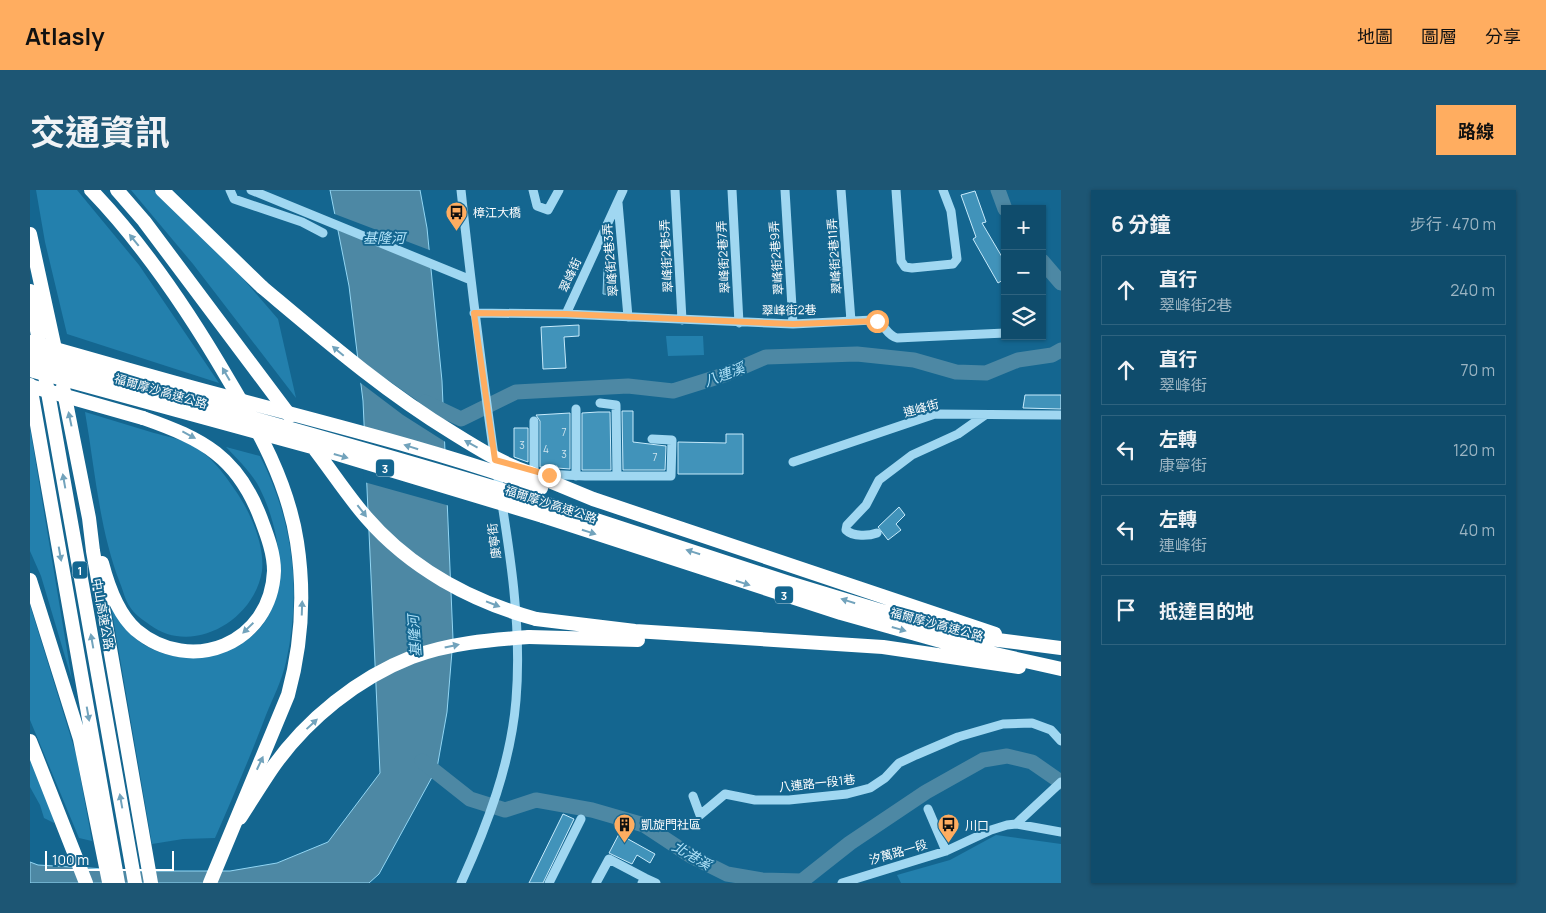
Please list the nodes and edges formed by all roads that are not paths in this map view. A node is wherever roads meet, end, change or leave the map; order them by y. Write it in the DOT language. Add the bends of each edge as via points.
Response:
graph roads {
  1 [pos="90,190"];
  2 [pos="117,190"];
  3 [pos="162,190"];
  4 [pos="230,190"];
  5 [pos="251,190"];
  6 [pos="461,190"];
  7 [pos="532,190"];
  8 [pos="559,190"];
  9 [pos="623,190"];
  10 [pos="675,190"];
  11 [pos="732,190"];
  12 [pos="785,190"];
  13 [pos="841,190"];
  14 [pos="897,190"];
  15 [pos="943,190"];
  16 [pos="618,200"];
  17 [pos="323,233"];
  18 [pos="30,234"];
  19 [pos="470,280"];
  20 [pos="30,291"];
  21 [pos="474,313"];
  22 [pos="566,314"];
  23 [pos="628,317"];
  24 [pos="682,320"];
  25 [pos="851,321"];
  26 [pos="739,323"];
  27 [pos="793,324"];
  28 [pos="1001,333"];
  29 [pos="30,342"];
  30 [pos="30,356"];
  31 [pos="30,370"];
  32 [pos="30,385"];
  33 [pos="600,403"];
  34 [pos="576,410"];
  35 [pos="985,414"];
  36 [pos="1061,415"];
  37 [pos="534,421"];
  38 [pos="652,440"];
  39 [pos="495,460"];
  40 [pos="793,462"];
  41 [pos="532,472"];
  42 [pos="576,476"];
  43 [pos="617,476"];
  44 [pos="540,494"];
  45 [pos="593,499"];
  46 [pos="89,518"];
  47 [pos="878,533"];
  48 [pos="30,580"];
  49 [pos="709,636"];
  50 [pos="1014,643"];
  51 [pos="1061,648"];
  52 [pos="1028,664"];
  53 [pos="1056,668"];
  54 [pos="30,741"];
  55 [pos="1061,741"];
  56 [pos="1061,782"];
  57 [pos="693,796"];
  58 [pos="928,809"];
  59 [pos="581,819"];
  60 [pos="1016,824"];
  61 [pos="1061,832"];
  62 [pos="227,841"];
  63 [pos="107,850"];
  64 [pos="946,851"];
  65 [pos="644,880"];
  66 [pos="86,883"];
  67 [pos="109,883"];
  68 [pos="118,883"];
  69 [pos="135,883"];
  70 [pos="151,883"];
  71 [pos="210,883"];
  72 [pos="461,883"];
  73 [pos="549,883"];
  74 [pos="596,883"];
  75 [pos="656,883"];
  76 [pos="842,883"];
  62 -- 1 [label="highway, one-way" via="285,703 296,666 302,594 297,541 289,506 271,458 240,399 191,316 137,243"];
  2 -- 49 [label="highway, one-way, bridge" via="144,221 366,517 394,545 424,568 459,590 536,619"];
  41 -- 3 [label="highway, one-way, bridge" via="512,467 421,414 354,364 262,288"];
  4 -- 17 [label="street" via="234,199 302,222"];
  5 -- 19 [label="street"];
  6 -- 19 [label="street, 康寧街"];
  7 -- 8 [label="street" via="537,206 548,210"];
  9 -- 16 [label="street, 翠峰街"];
  10 -- 24 [label="street, 翠峰街2巷5弄"];
  11 -- 26 [label="street, 翠峰街2巷7弄"];
  12 -- 27 [label="street, 翠峰街2巷9弄"];
  13 -- 25 [label="street, 翠峰街2巷11弄"];
  14 -- 15 [label="street" via="901,262 912,268 953,264 957,259 951,211"];
  16 -- 22 [label="street, 翠峰街"];
  16 -- 23 [label="street, 翠峰街2巷3弄"];
  46 -- 18 [label="highway, one-way"];
  19 -- 21 [label="street, 康寧街"];
  69 -- 20 [label="highway, 中山高速公路 / 1, one-way"];
  21 -- 22 [label="street"];
  21 -- 39 [label="street, 康寧街"];
  22 -- 23 [label="street, 翠峰街2巷"];
  23 -- 24 [label="street, 翠峰街2巷"];
  24 -- 26 [label="street, 翠峰街2巷"];
  25 -- 27 [label="street, 翠峰街2巷"];
  25 -- 28 [label="street, 翠峰街2巷" via="877,321 888,334 897,338"];
  26 -- 27 [label="street, 翠峰街2巷"];
  44 -- 29 [label="highway, one-way, bridge" via="504,475 299,414 228,398"];
  30 -- 44 [label="highway, 福爾摩沙高速公路 / 3, bridge" via="227,412"];
  31 -- 52 [label="highway, 福爾摩沙高速公路 / 3, one-way, bridge" via="334,453 543,516 841,613"];
  32 -- 46 [label="highway, one-way, bridge" via="184,432 227,462 244,483 269,540 274,569 271,593 262,613 250,629 217,649 184,652 151,641 135,629 119,608 104,571"];
  32 -- 63 [label="highway, 1, one-way"];
  33 -- 43 [label="street" via="616,405"];
  34 -- 42 [label="street"];
  35 -- 36 [label="street, 連峰街"];
  35 -- 40 [label="street, 連峰街" via="935,414"];
  35 -- 47 [label="street" via="958,434 912,456 879,480 866,505 846,530 859,535"];
  37 -- 41 [label="street"];
  38 -- 43 [label="street" via="672,440 671,476"];
  39 -- 41 [label="street"];
  39 -- 72 [label="street, 康寧街" via="514,607 516,698 504,762 484,832"];
  41 -- 42 [label="street"];
  41 -- 45 [label="highway"];
  42 -- 43 [label="street"];
  44 -- 45 [label="highway"];
  50 -- 44 [label="highway, 福爾摩沙高速公路 / 3, one-way" via="974,637 789,583"];
  45 -- 50 [label="highway" via="980,628"];
  46 -- 70 [label="highway"];
  48 -- 63 [label="highway" via="80,740"];
  49 -- 52 [label="highway" via="883,647 1007,666"];
  62 -- 49 [label="highway, one-way, bridge" via="274,766 302,733 338,699 412,657 485,640 644,640"];
  50 -- 51 [label="highway, 福爾摩沙高速公路 / 3"];
  52 -- 53 [label="highway, 福爾摩沙高速公路 / 3"];
  54 -- 66 [label="highway"];
  55 -- 57 [label="street, 八連路一段1巷" via="1051,730 1032,723 1003,724 958,737 916,755 899,763 870,788 847,794 789,800 755,800 725,794 700,816"];
  56 -- 60 [label="street"];
  58 -- 64 [label="street"];
  59 -- 73 [label="street"];
  60 -- 61 [label="street"];
  60 -- 64 [label="street, 汐萬路一段" via="991,830"];
  62 -- 71 [label="highway"];
  63 -- 67 [label="highway"];
  63 -- 68 [label="highway, 1"];
  64 -- 76 [label="street, 汐萬路一段"];
  65 -- 74 [label="street" via="609,859"];
  65 -- 75 [label="street"];
}
